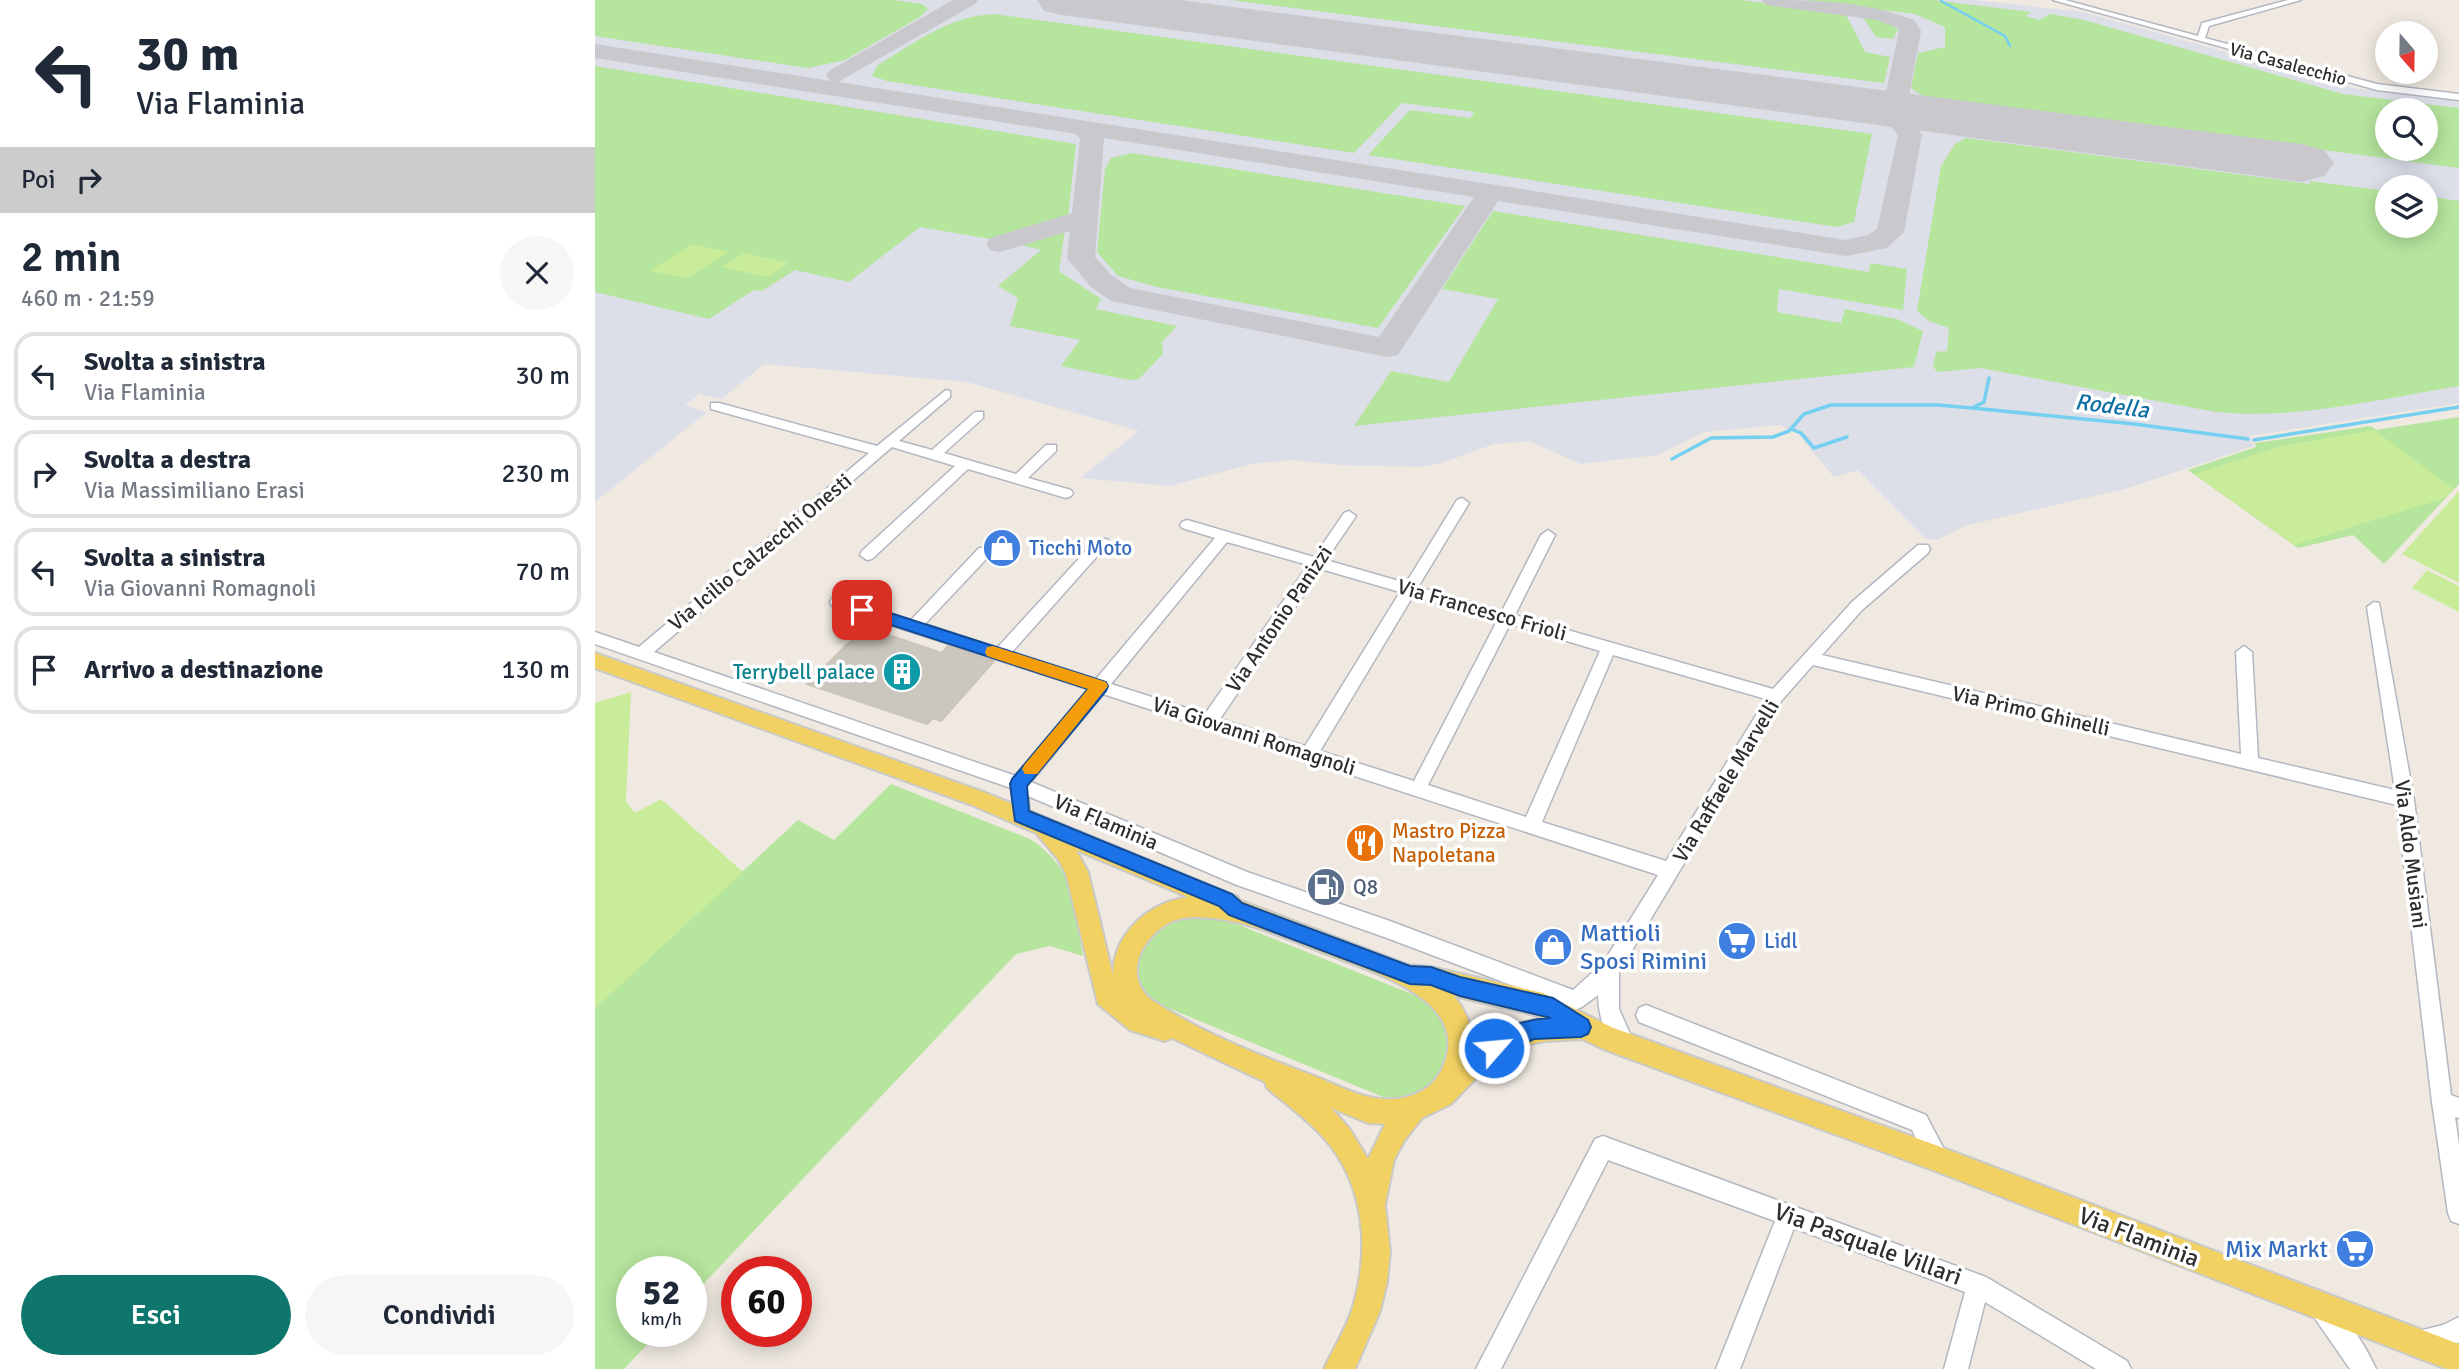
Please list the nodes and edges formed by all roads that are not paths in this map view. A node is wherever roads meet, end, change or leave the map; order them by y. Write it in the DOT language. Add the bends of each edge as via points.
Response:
graph roads {
  1 [pos="2057,0"];
  2 [pos="2297,0"];
  3 [pos="2201,40"];
  4 [pos="2459,97"];
  5 [pos="946,394"];
  6 [pos="715,406"];
  7 [pos="979,415"];
  8 [pos="884,447"];
  9 [pos="1051,448"];
  10 [pos="934,455"];
  11 [pos="965,464"];
  12 [pos="1019,479"];
  13 [pos="1066,493"];
  14 [pos="1462,503"];
  15 [pos="1349,516"];
  16 [pos="1187,525"];
  17 [pos="1225,535"];
  18 [pos="1548,535"];
  19 [pos="1102,542"];
  20 [pos="1923,549"];
  21 [pos="984,552"];
  22 [pos="867,555"];
  23 [pos="1317,562"];
  24 [pos="1409,589"];
  25 [pos="837,602"];
  26 [pos="2374,607"];
  27 [pos="1506,617"];
  28 [pos="913,626"];
  29 [pos="595,638"];
  30 [pos="1609,647"];
  31 [pos="2245,652"];
  32 [pos="641,654"];
  33 [pos="1001,654"];
  34 [pos="1812,659"];
  35 [pos="595,660"];
  36 [pos="1100,686"];
  37 [pos="1776,696"];
  38 [pos="1209,722"];
  39 [pos="1309,754"];
  40 [pos="2250,763"];
  41 [pos="1019,784"];
  42 [pos="1418,789"];
  43 [pos="2405,800"];
  44 [pos="1031,820"];
  45 [pos="1531,826"];
  46 [pos="1671,871"];
  47 [pos="1235,909"];
  48 [pos="1610,970"];
  49 [pos="1410,975"];
  50 [pos="1560,1000"];
  51 [pos="1646,1015"];
  52 [pos="1581,1027"];
  53 [pos="1188,1035"];
  54 [pos="1625,1045"];
  55 [pos="1265,1069"];
  56 [pos="1441,1095"];
  57 [pos="2451,1105"];
  58 [pos="1412,1111"];
  59 [pos="1938,1160"];
  60 [pos="1373,1209"];
  61 [pos="2459,1213"];
  62 [pos="1788,1215"];
  63 [pos="1979,1285"];
  64 [pos="2317,1306"];
  65 [pos="2459,1328"];
  66 [pos="2406,1339"];
  67 [pos="2459,1359"];
  68 [pos="1339,1369"];
  69 [pos="1488,1369"];
  70 [pos="1728,1369"];
  71 [pos="1956,1369"];
  72 [pos="2119,1369"];
  73 [pos="2364,1369"];
  1 -- 3 [label="street, Via Casalecchio"];
  2 -- 3 [label="street, Via Casalecchio" via="2205,25"];
  3 -- 4 [label="street, Via Casalecchio" via="2377,87"];
  5 -- 8 [label="street, Via Icilio Calzecchi Onesti"];
  6 -- 8 [label="street, Via Icilio Calzecchi Onesti"];
  7 -- 10 [label="street"];
  8 -- 10 [label="street"];
  8 -- 32 [label="street, Via Icilio Calzecchi Onesti"];
  9 -- 12 [label="street"];
  10 -- 11 [label="street"];
  11 -- 12 [label="street"];
  11 -- 22 [label="street"];
  12 -- 13 [label="street"];
  14 -- 24 [label="street"];
  15 -- 23 [label="street, Via Antonio Panizzi"];
  16 -- 17 [label="street, Via Francesco Frioli"];
  17 -- 23 [label="street, Via Francesco Frioli"];
  17 -- 36 [label="street"];
  18 -- 27 [label="street"];
  19 -- 33 [label="street"];
  20 -- 34 [label="street, Via Raffaele Marvelli" via="1857,606"];
  21 -- 28 [label="street"];
  23 -- 24 [label="street, Via Francesco Frioli"];
  23 -- 38 [label="street, Via Antonio Panizzi"];
  24 -- 27 [label="street, Via Francesco Frioli"];
  24 -- 39 [label="street"];
  25 -- 28 [label="street, Via Giovanni Romagnoli"];
  26 -- 43 [label="street, Via Aldo Musiani"];
  27 -- 30 [label="street, Via Francesco Frioli"];
  27 -- 42 [label="street"];
  28 -- 33 [label="street, Via Giovanni Romagnoli"];
  29 -- 32 [label="street, Via Flaminia"];
  30 -- 37 [label="street, Via Francesco Frioli"];
  30 -- 45 [label="street"];
  31 -- 40 [label="street"];
  32 -- 41 [label="street, Via Flaminia"];
  33 -- 36 [label="street, Via Giovanni Romagnoli"];
  34 -- 37 [label="street, Via Raffaele Marvelli"];
  34 -- 40 [label="street, Via Primo Ghinelli"];
  35 -- 44 [label="main road, Via Flaminia"];
  36 -- 38 [label="street, Via Giovanni Romagnoli"];
  36 -- 41 [label="street"];
  37 -- 46 [label="street, Via Raffaele Marvelli"];
  38 -- 39 [label="street, Via Giovanni Romagnoli"];
  39 -- 42 [label="street, Via Giovanni Romagnoli"];
  40 -- 43 [label="street, Via Primo Ghinelli"];
  41 -- 44 [label="street"];
  41 -- 50 [label="street, Via Flaminia" via="1243,880 1387,929"];
  42 -- 45 [label="street, Via Giovanni Romagnoli"];
  43 -- 57 [label="street, Via Aldo Musiani"];
  44 -- 47 [label="main road, Via Flaminia" via="1226,900"];
  44 -- 53 [label="main road, Via Flaminia" via="1066,852 1077,872 1106,996 1139,1022"];
  45 -- 46 [label="street, Via Giovanni Romagnoli"];
  46 -- 48 [label="street, Via Raffaele Marvelli"];
  47 -- 49 [label="main road, Via Flaminia"];
  47 -- 53 [label="main road, Via Flaminia" via="1193,905 1167,912 1145,928 1129,950 1125,975 1132,998"];
  48 -- 50 [label="street, Via Raffaele Marvelli"];
  48 -- 54 [label="street, Via Raffaele Marvelli" via="1606,999"];
  49 -- 50 [label="main road, Via Flaminia"];
  49 -- 56 [label="main road, Via Flaminia" via="1447,1003 1459,1026 1460,1053"];
  50 -- 52 [label="main road, Via Flaminia"];
  51 -- 59 [label="street" via="1919,1122"];
  52 -- 54 [label="main road, Via Flaminia"];
  52 -- 56 [label="main road, Via Flaminia" via="1534,1029 1510,1038"];
  53 -- 55 [label="main road, Via Flaminia"];
  54 -- 59 [label="main road, Via Flaminia"];
  55 -- 58 [label="main road, Via Flaminia" via="1368,1110"];
  55 -- 60 [label="main road" via="1339,1135 1363,1172"];
  56 -- 58 [label="main road, Via Flaminia"];
  57 -- 61 [label="street, Via Aldo Musiani"];
  58 -- 60 [label="main road" via="1389,1136 1378,1163"];
  59 -- 64 [label="main road, Via Flaminia"];
  60 -- 68 [label="main road" via="1377,1249 1373,1288 1367,1314"];
  62 -- 63 [label="street, Via Pasquale Villari"];
  62 -- 69 [label="street, Via Pasquale Villari" via="1603,1147"];
  62 -- 70 [label="street"];
  63 -- 71 [label="street"];
  63 -- 72 [label="street, Via Pasquale Villari"];
  64 -- 66 [label="main road, Via Flaminia"];
  64 -- 73 [label="street"];
  65 -- 66 [label="street" via="2438,1338"];
  66 -- 67 [label="main road, Via Flaminia"];
}
